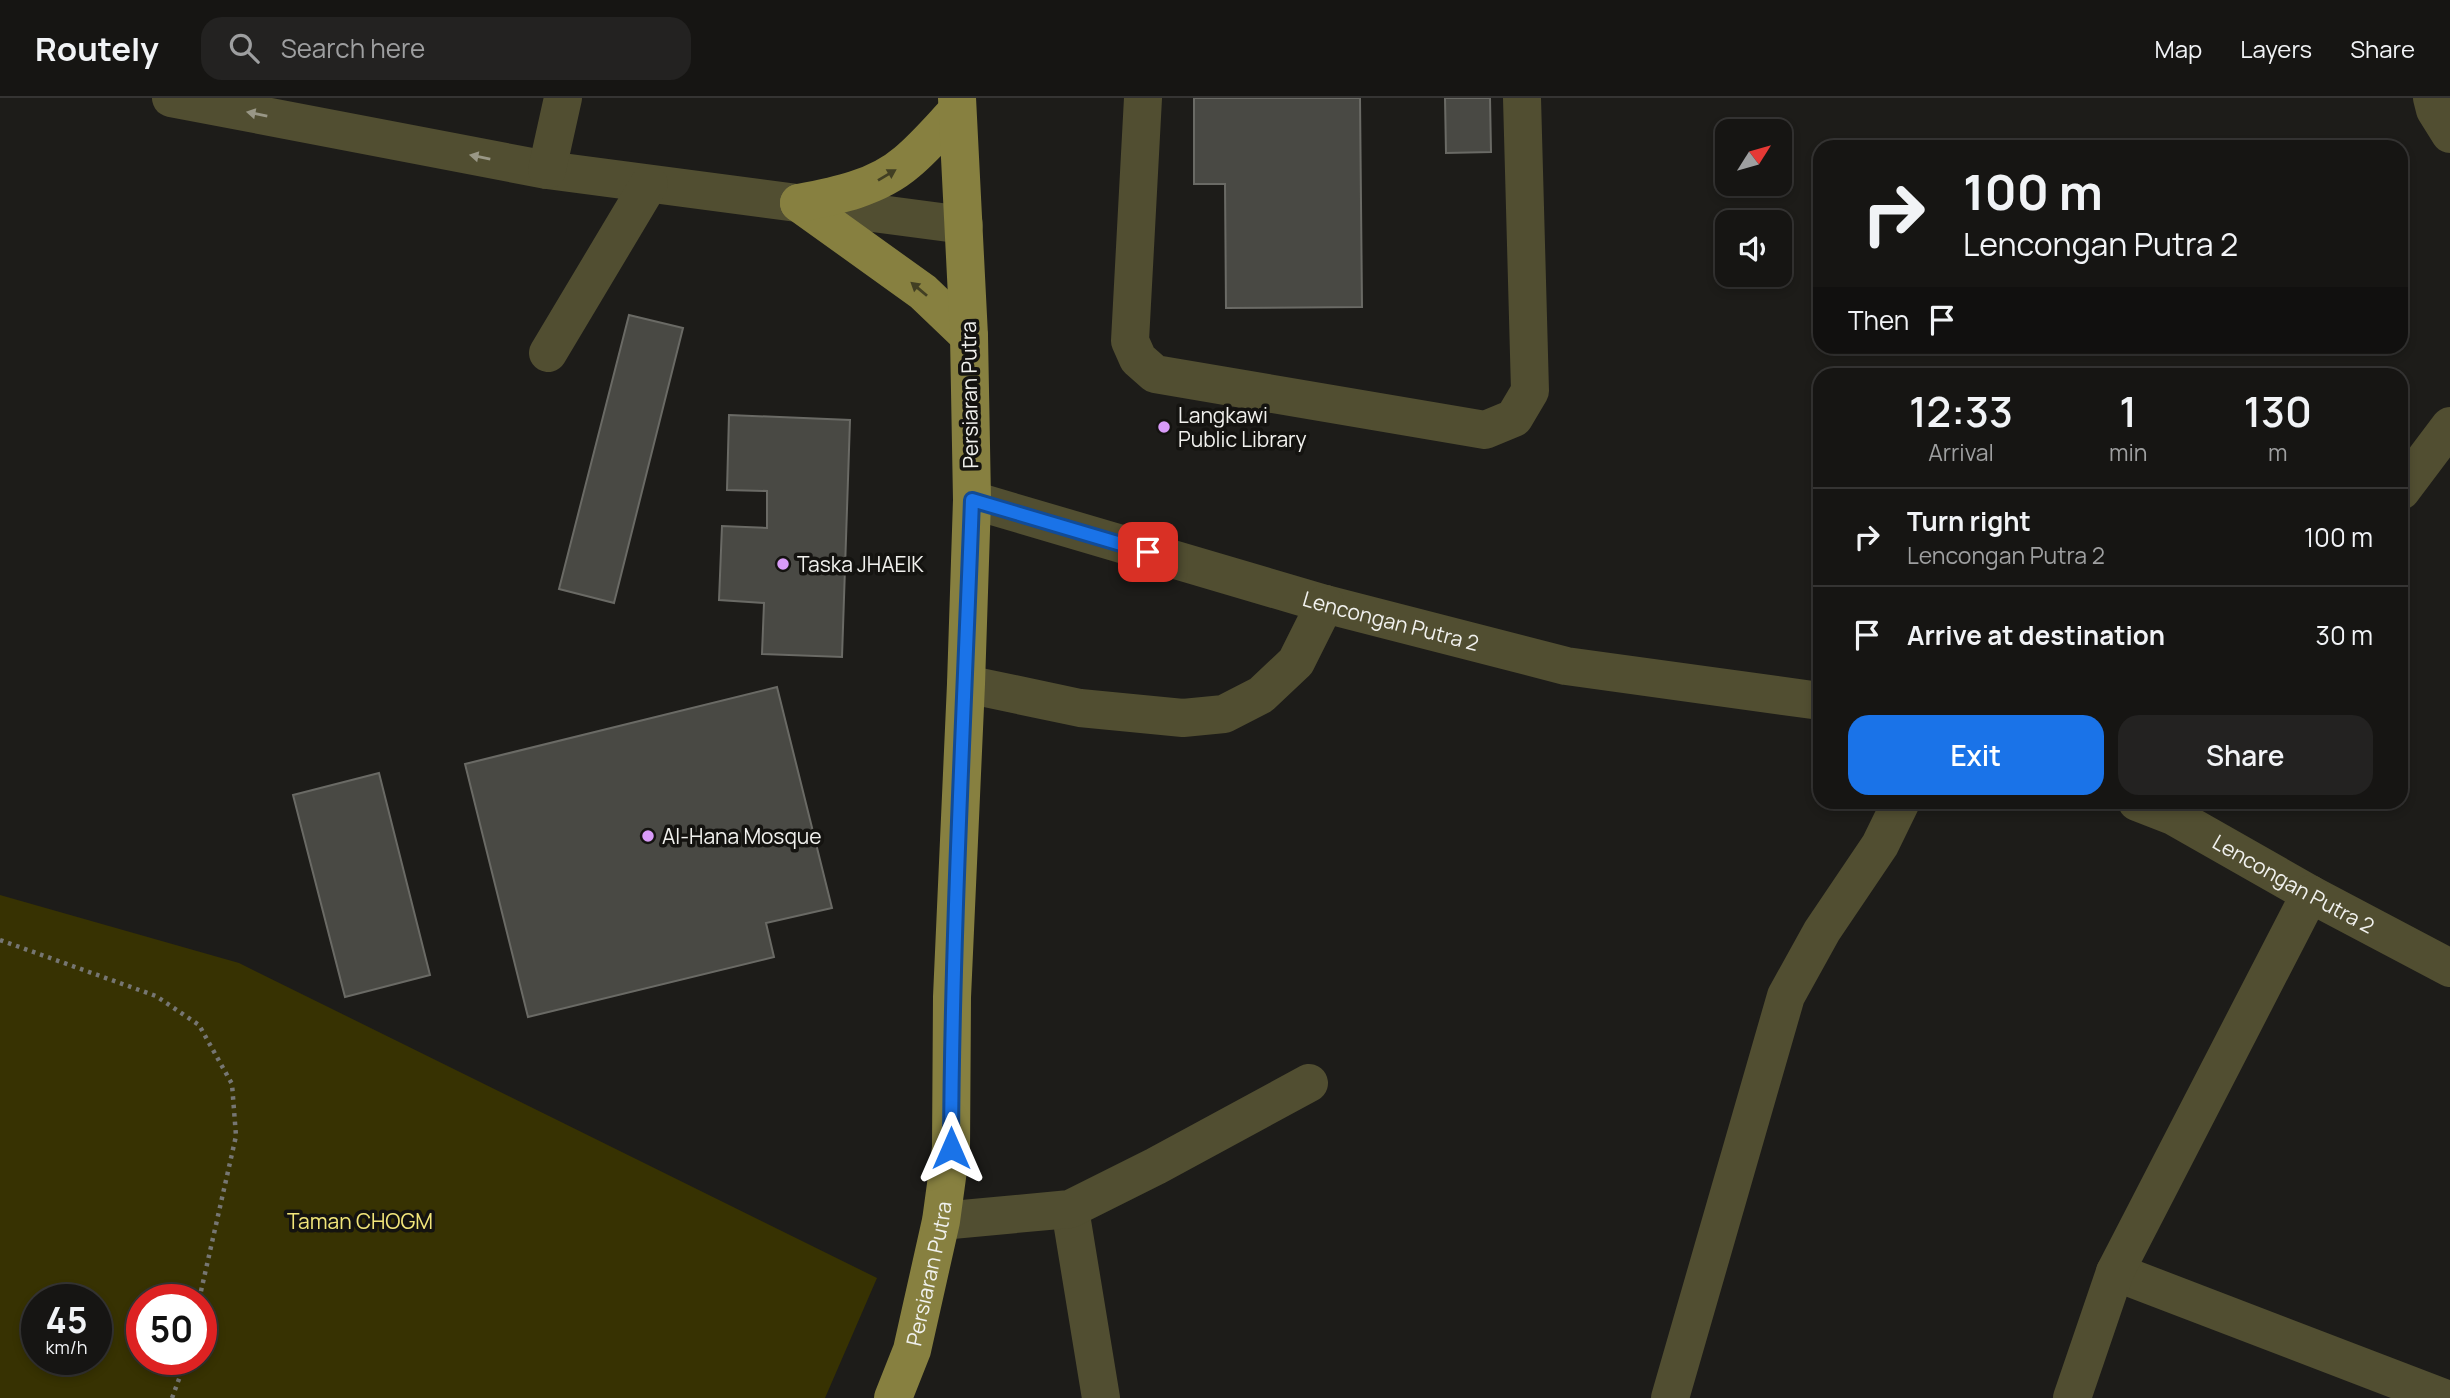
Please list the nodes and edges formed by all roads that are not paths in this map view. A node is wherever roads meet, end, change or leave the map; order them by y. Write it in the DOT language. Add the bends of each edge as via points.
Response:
graph roads {
  1 [pos="171,98"];
  2 [pos="563,98"];
  3 [pos="1143,98"];
  4 [pos="1522,98"];
  5 [pos="2432,98"];
  6 [pos="957,105"];
  7 [pos="2450,134"];
  8 [pos="547,170"];
  9 [pos="649,184"];
  10 [pos="799,203"];
  11 [pos="964,225"];
  12 [pos="969,336"];
  13 [pos="548,353"];
  14 [pos="2450,426"];
  15 [pos="2408,482"];
  16 [pos="972,500"];
  17 [pos="1325,604"];
  18 [pos="966,684"];
  19 [pos="1813,700"];
  20 [pos="1898,809"];
  21 [pos="2178,809"];
  22 [pos="2311,894"];
  23 [pos="2450,968"];
  24 [pos="1309,1083"];
  25 [pos="1070,1209"];
  26 [pos="941,1221"];
  27 [pos="2115,1272"];
  28 [pos="893,1398"];
  29 [pos="1101,1398"];
  30 [pos="1670,1398"];
  31 [pos="2072,1398"];
  32 [pos="2444,1398"];
  8 -- 1 [label="street, one-way"];
  2 -- 8 [label="street"];
  3 -- 4 [label="street" via="1130,341 1138,359 1155,374 1485,430 1514,418 1530,391"];
  5 -- 7 [label="street"];
  10 -- 6 [label="main road, one-way" via="839,195 905,164"];
  6 -- 11 [label="main road, Persiaran Putra"];
  8 -- 9 [label="street"];
  9 -- 10 [label="street"];
  9 -- 13 [label="street"];
  10 -- 11 [label="street"];
  12 -- 10 [label="main road, one-way" via="923,292"];
  11 -- 12 [label="main road, Persiaran Putra"];
  12 -- 16 [label="main road, Persiaran Putra"];
  14 -- 15 [label="street"];
  16 -- 17 [label="street, Lencongan Putra 2"];
  16 -- 18 [label="main road, Persiaran Putra"];
  17 -- 18 [label="street" via="1296,662 1261,695 1224,714 1183,718 1080,708"];
  17 -- 19 [label="street, Lencongan Putra 2" via="1566,666"];
  18 -- 26 [label="main road, Persiaran Putra" via="952,997 951,1148"];
  20 -- 30 [label="street" via="1786,996"];
  21 -- 22 [label="street, Lencongan Putra 2"];
  22 -- 23 [label="street, Lencongan Putra 2"];
  22 -- 27 [label="street"];
  24 -- 25 [label="street"];
  25 -- 26 [label="street"];
  25 -- 29 [label="street"];
  26 -- 28 [label="main road, Persiaran Putra" via="912,1350"];
  27 -- 31 [label="street"];
  27 -- 32 [label="street"];
}
